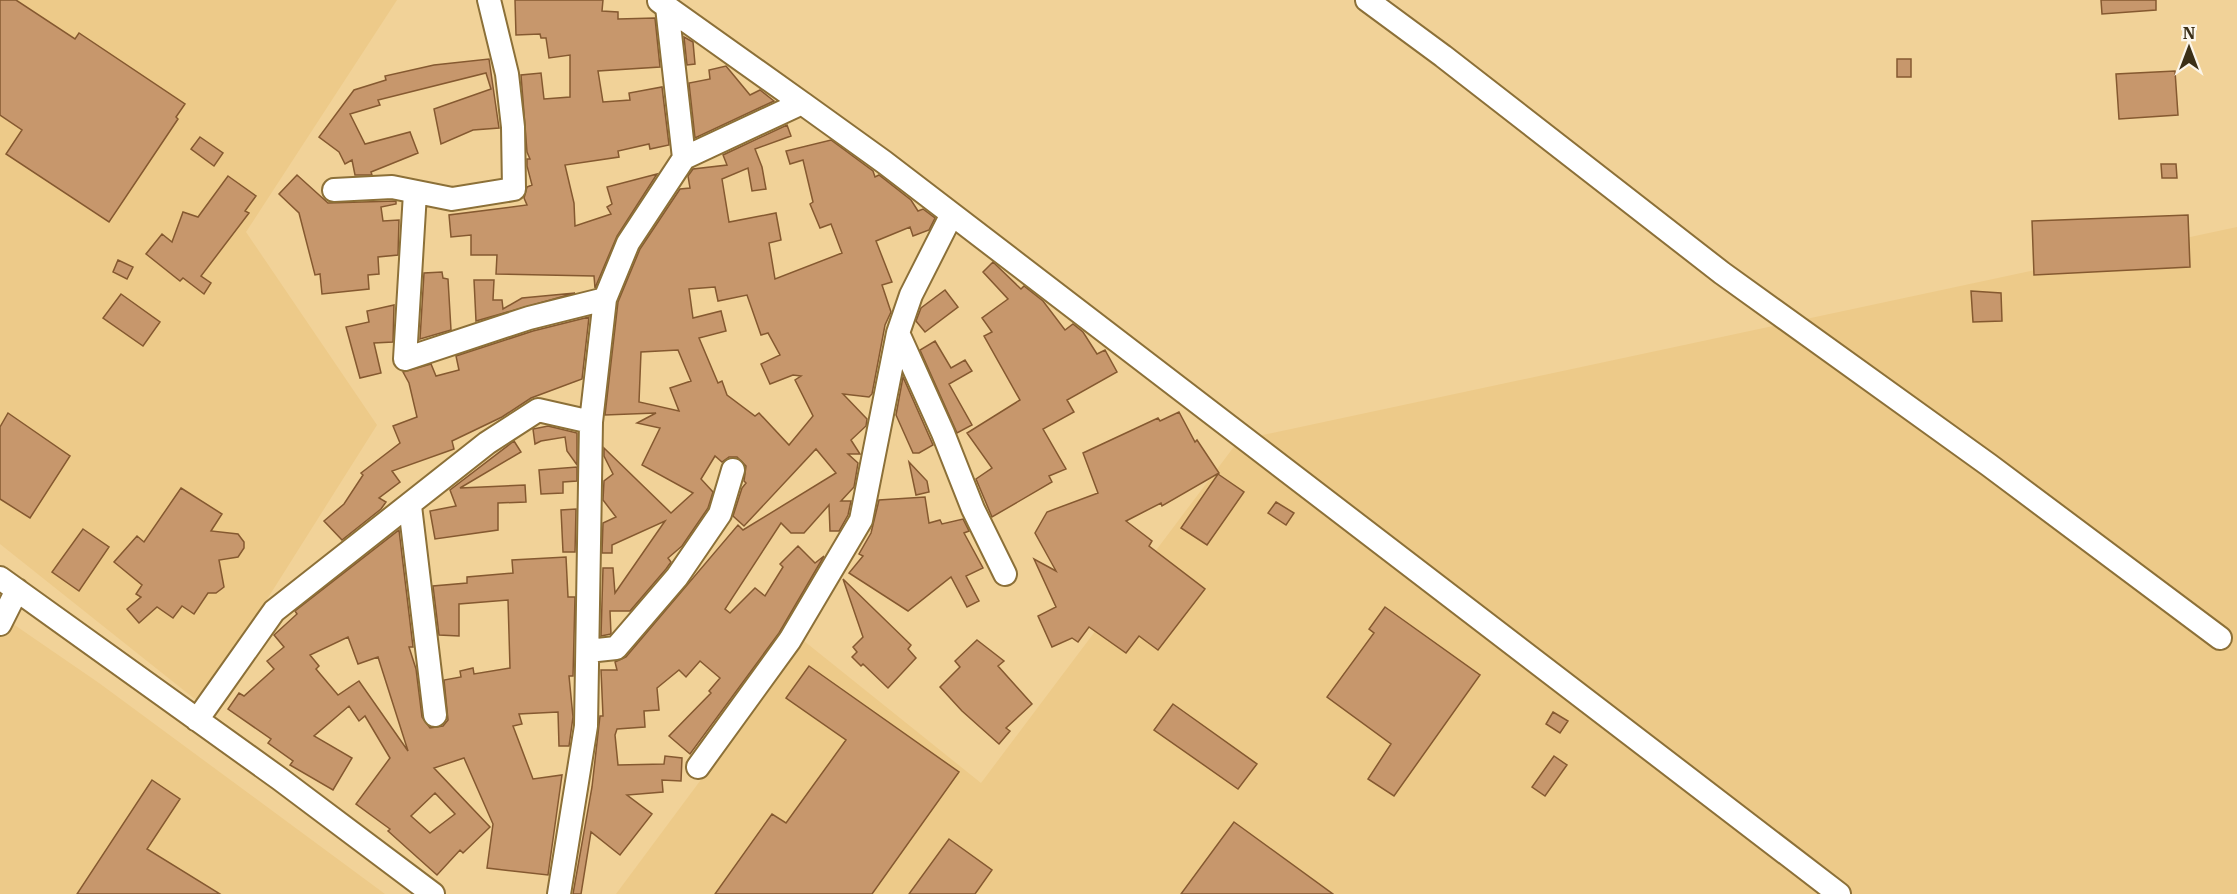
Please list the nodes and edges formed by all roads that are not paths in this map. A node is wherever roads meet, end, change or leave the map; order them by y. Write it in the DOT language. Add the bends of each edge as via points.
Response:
graph roads {
  1 [pos="489,0"];
  2 [pos="1367,0"];
  3 [pos="662,3"];
  4 [pos="802,104"];
  5 [pos="684,158"];
  6 [pos="334,190"];
  7 [pos="415,193"];
  8 [pos="952,214"];
  9 [pos="604,299"];
  10 [pos="898,333"];
  11 [pos="591,422"];
  12 [pos="733,470"];
  13 [pos="410,506"];
  14 [pos="1005,574"];
  15 [pos="8,584"];
  16 [pos="0,624"];
  17 [pos="2220,638"];
  18 [pos="588,651"];
  19 [pos="435,715"];
  20 [pos="197,720"];
  21 [pos="698,767"];
  22 [pos="433,894"];
  23 [pos="559,894"];
  24 [pos="1839,894"];
  1 -- 7 [label="street" via="507,74 514,189 452,199"];
  2 -- 17 [label="street" via="1722,273"];
  3 -- 4 [label="street"];
  3 -- 5 [label="street"];
  4 -- 5 [label="street"];
  4 -- 8 [label="street"];
  5 -- 9 [label="street" via="628,243"];
  6 -- 7 [label="street" via="392,187"];
  7 -- 9 [label="street" via="405,358 529,318"];
  8 -- 10 [label="street" via="911,295"];
  8 -- 24 [label="street"];
  9 -- 11 [label="street"];
  10 -- 14 [label="street"];
  10 -- 21 [label="street" via="861,520 790,640"];
  11 -- 13 [label="street" via="538,410 487,443"];
  11 -- 18 [label="street"];
  12 -- 18 [label="street" via="720,514 677,577 616,648"];
  13 -- 19 [label="street"];
  13 -- 20 [label="street" via="361,540 274,611"];
  15 -- 16 [label="street"];
  15 -- 20 [label="street"];
  18 -- 23 [label="street" via="586,726"];
  20 -- 22 [label="street"];
}
